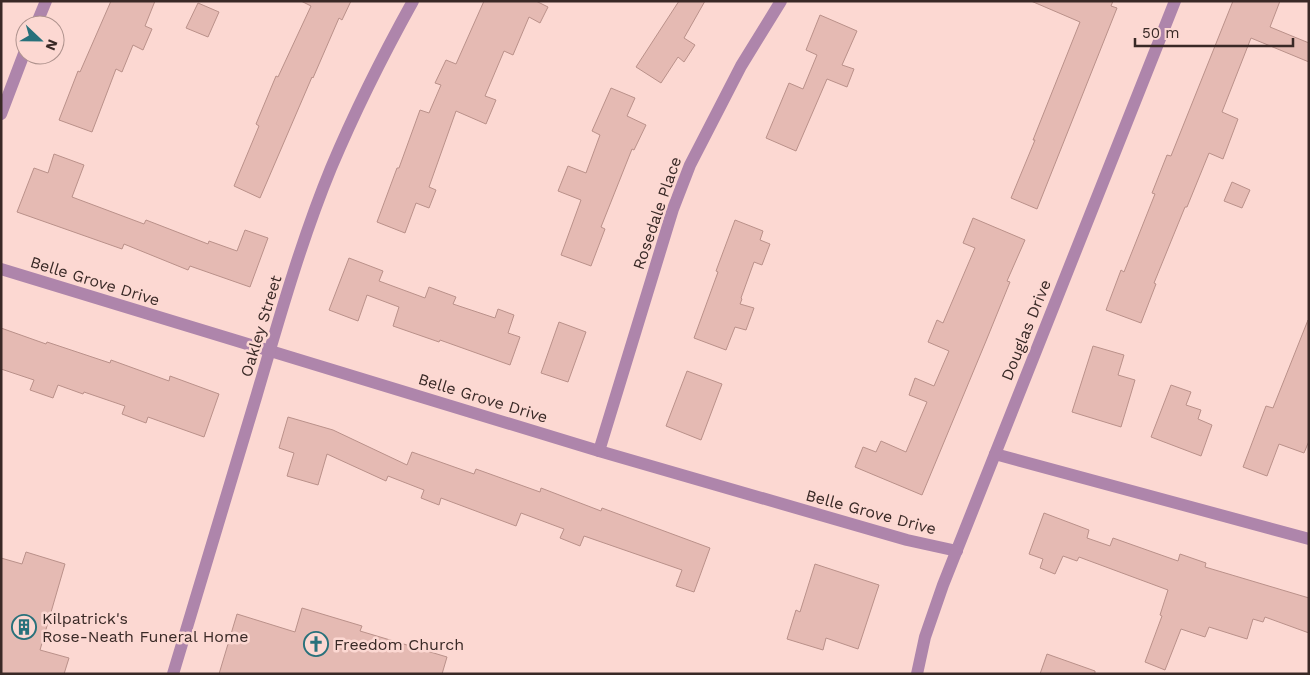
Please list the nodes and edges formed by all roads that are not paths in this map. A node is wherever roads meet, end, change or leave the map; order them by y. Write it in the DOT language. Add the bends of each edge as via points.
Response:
graph roads {
  1 [pos="46,1"];
  2 [pos="413,1"];
  3 [pos="781,1"];
  4 [pos="1175,1"];
  5 [pos="40,15"];
  6 [pos="20,65"];
  7 [pos="1,114"];
  8 [pos="1,270"];
  9 [pos="270,350"];
  10 [pos="599,451"];
  11 [pos="995,454"];
  12 [pos="1309,540"];
  13 [pos="957,551"];
  14 [pos="172,674"];
  15 [pos="917,674"];
  1 -- 5 [label="street"];
  2 -- 9 [label="street, Oakley Street" via="355,114 331,170"];
  3 -- 10 [label="street, Rosedale Place" via="741,66 690,165 673,209"];
  4 -- 11 [label="street, Douglas Drive"];
  6 -- 7 [label="street"];
  8 -- 9 [label="street, Belle Grove Drive"];
  9 -- 10 [label="street, Belle Grove Drive"];
  9 -- 14 [label="street, Oakley Street"];
  10 -- 13 [label="street, Belle Grove Drive" via="907,540"];
  11 -- 12 [label="street"];
  11 -- 13 [label="street, Douglas Drive"];
  13 -- 15 [label="street, Douglas Drive" via="925,637"];
}
